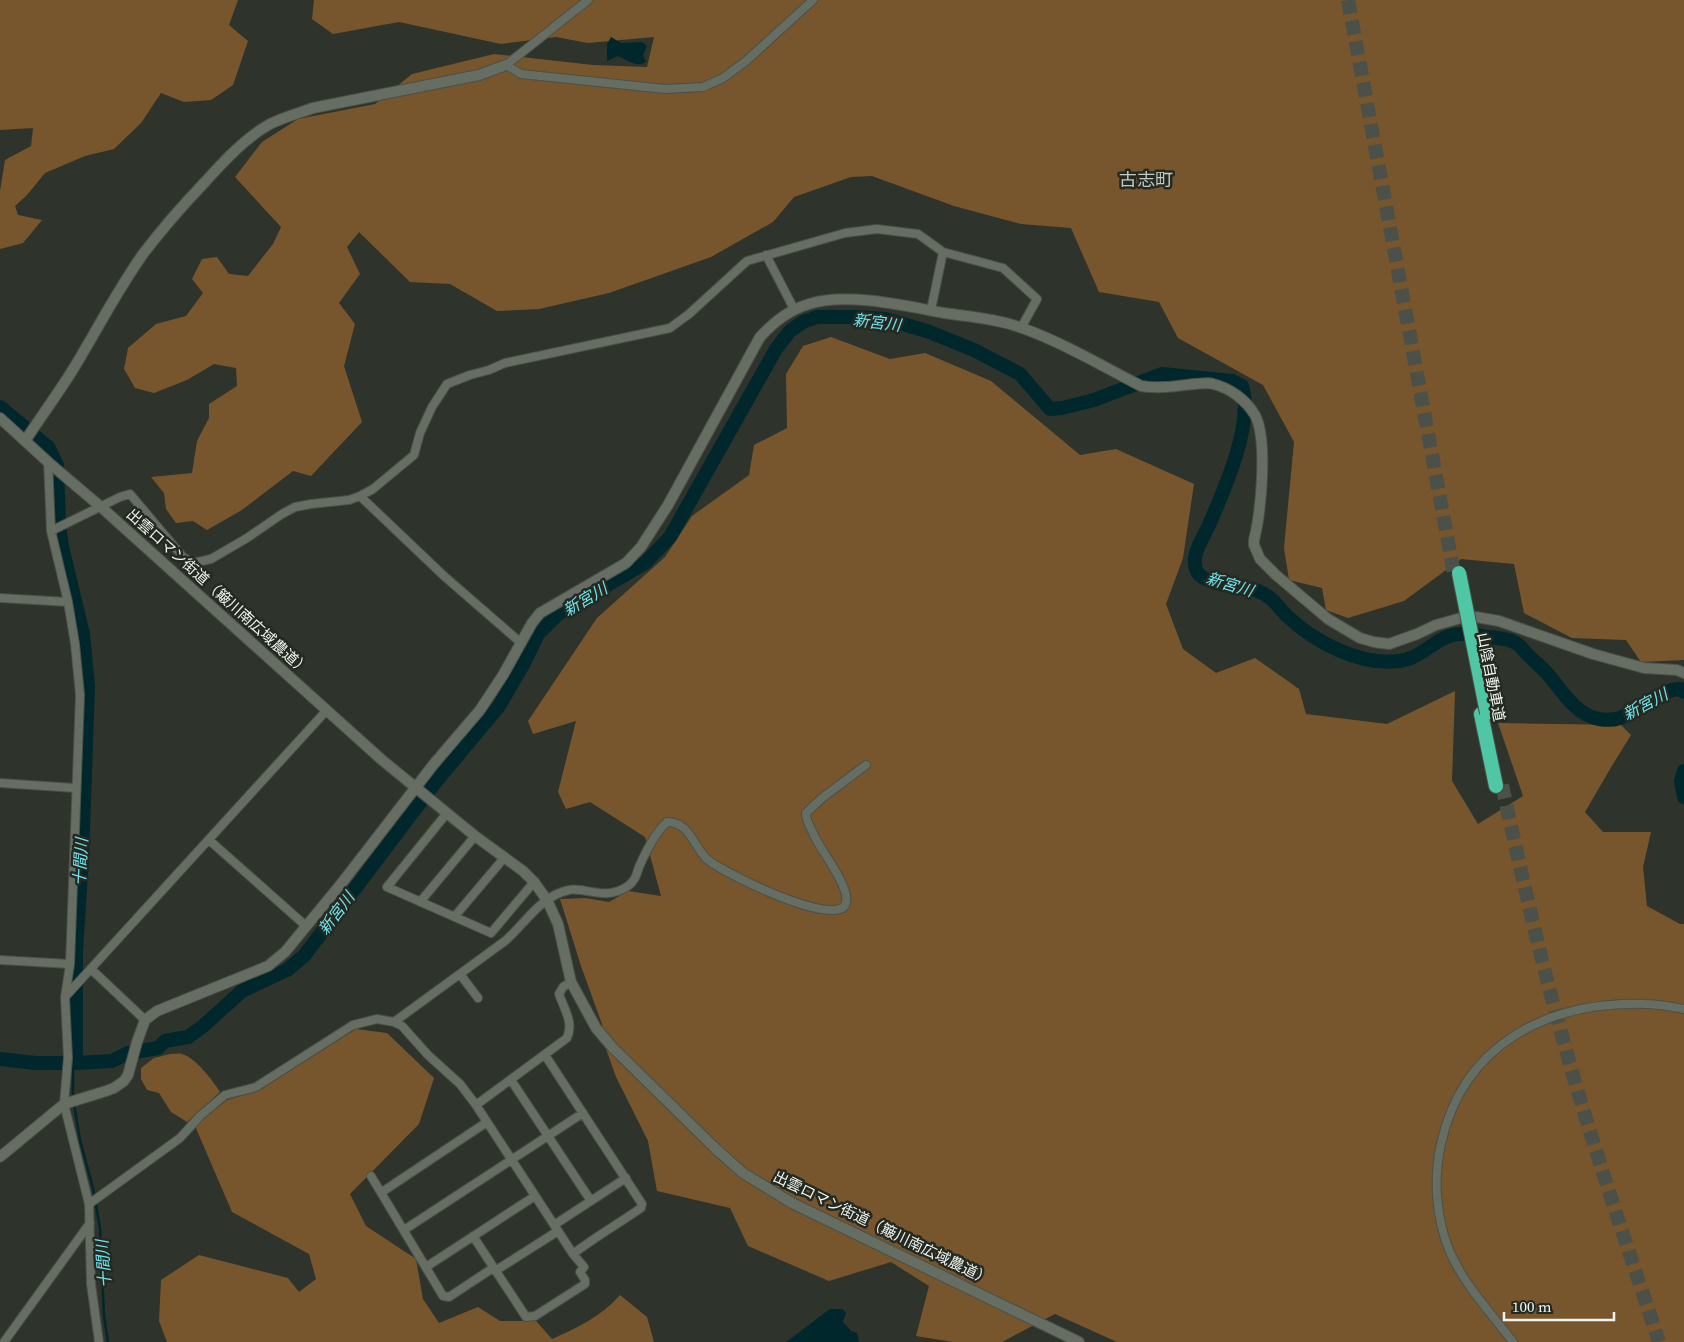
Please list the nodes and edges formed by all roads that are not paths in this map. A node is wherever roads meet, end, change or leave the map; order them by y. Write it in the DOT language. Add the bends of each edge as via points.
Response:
graph roads {
  1 [pos="588,0"];
  2 [pos="813,0"];
  3 [pos="506,65"];
  4 [pos="943,252"];
  5 [pos="766,255"];
  6 [pos="794,309"];
  7 [pos="931,310"];
  8 [pos="1021,328"];
  9 [pos="1,419"];
  10 [pos="25,441"];
  11 [pos="48,462"];
  12 [pos="360,496"];
  13 [pos="101,507"];
  14 [pos="51,531"];
  15 [pos="1456,573"];
  16 [pos="0,598"];
  17 [pos="68,602"];
  18 [pos="520,642"];
  19 [pos="1684,673"];
  20 [pos="326,711"];
  21 [pos="866,765"];
  22 [pos="0,783"];
  23 [pos="1499,786"];
  24 [pos="76,788"];
  25 [pos="419,790"];
  26 [pos="447,813"];
  27 [pos="475,836"];
  28 [pos="209,840"];
  29 [pos="504,858"];
  30 [pos="534,882"];
  31 [pos="547,900"];
  32 [pos="420,902"];
  33 [pos="454,916"];
  34 [pos="306,926"];
  35 [pos="0,960"];
  36 [pos="70,964"];
  37 [pos="91,969"];
  38 [pos="460,974"];
  39 [pos="571,982"];
  40 [pos="65,997"];
  41 [pos="478,998"];
  42 [pos="1684,1009"];
  43 [pos="145,1020"];
  44 [pos="394,1022"];
  45 [pos="545,1055"];
  46 [pos="511,1080"];
  47 [pos="64,1104"];
  48 [pos="476,1104"];
  49 [pos="583,1112"];
  50 [pos="487,1122"];
  51 [pos="548,1135"];
  52 [pos="0,1158"];
  53 [pos="511,1159"];
  54 [pos="371,1176"];
  55 [pos="626,1178"];
  56 [pos="382,1192"];
  57 [pos="534,1196"];
  58 [pos="591,1201"];
  59 [pos="88,1204"];
  60 [pos="90,1224"];
  61 [pos="556,1228"];
  62 [pos="404,1230"];
  63 [pos="473,1236"];
  64 [pos="573,1254"];
  65 [pos="426,1267"];
  66 [pos="494,1270"];
  67 [pos="4,1342"];
  68 [pos="99,1342"];
  69 [pos="1079,1342"];
  70 [pos="1514,1342"];
  1 -- 3 [label="street"];
  2 -- 3 [label="street" via="746,61 723,78 703,87 664,89 520,74"];
  3 -- 10 [label="street" via="479,75 313,108 271,124 254,135 213,172 166,224 120,288 71,372"];
  4 -- 5 [label="street" via="918,234 877,229 845,233"];
  4 -- 7 [label="street"];
  4 -- 8 [label="street" via="1002,268 1037,299"];
  5 -- 6 [label="street"];
  5 -- 12 [label="street" via="747,261 670,328 505,363 447,384 420,433 414,455"];
  6 -- 7 [label="street" via="811,303 856,299"];
  6 -- 18 [label="street" via="760,336 668,505 641,547 626,563 540,613"];
  7 -- 8 [label="street" via="994,320"];
  8 -- 19 [label="street" via="1060,344 1141,386 1153,388 1212,383 1236,393 1255,415 1260,431 1261,502 1254,540 1260,559 1328,619 1360,638 1389,644 1436,625 1476,617 1499,621 1644,668"];
  9 -- 10 [label="street, 出雲ロマン街道（簸川南広域農道）"];
  10 -- 11 [label="street, 出雲ロマン街道（簸川南広域農道）"];
  11 -- 13 [label="street, 出雲ロマン街道（簸川南広域農道）"];
  11 -- 14 [label="street"];
  12 -- 13 [label="street" via="295,507 211,559 193,563 183,557 130,494"];
  12 -- 18 [label="street"];
  13 -- 14 [label="street"];
  13 -- 20 [label="street, 出雲ロマン街道（簸川南広域農道）"];
  14 -- 17 [label="street"];
  15 -- 23 [label="highway, 山陰自動車道"];
  16 -- 17 [label="street"];
  17 -- 24 [label="street" via="80,695"];
  18 -- 25 [label="street" via="480,710 433,765"];
  20 -- 25 [label="street, 出雲ロマン街道（簸川南広域農道）"];
  20 -- 28 [label="street"];
  21 -- 31 [label="street" via="806,813 816,841 840,879 846,895 846,903 838,910 824,910 780,897 724,870 707,858 688,832 674,822 667,822 659,830 636,879 627,886 604,894 571,889"];
  22 -- 24 [label="street"];
  24 -- 36 [label="street"];
  25 -- 26 [label="street, 出雲ロマン街道（簸川南広域農道）"];
  25 -- 34 [label="street"];
  26 -- 27 [label="street, 出雲ロマン街道（簸川南広域農道）"];
  26 -- 32 [label="street" via="387,887"];
  27 -- 29 [label="street, 出雲ロマン街道（簸川南広域農道）"];
  27 -- 32 [label="street"];
  28 -- 34 [label="street"];
  28 -- 37 [label="street"];
  29 -- 30 [label="street, 出雲ロマン街道（簸川南広域農道）"];
  29 -- 33 [label="street"];
  30 -- 31 [label="street, 出雲ロマン街道（簸川南広域農道）"];
  30 -- 33 [label="street" via="491,933"];
  31 -- 38 [label="street" via="519,929"];
  31 -- 39 [label="street, 出雲ロマン街道（簸川南広域農道）" via="558,924"];
  32 -- 33 [label="street"];
  34 -- 43 [label="street" via="285,952 268,966 157,1011"];
  35 -- 36 [label="street"];
  36 -- 40 [label="street"];
  37 -- 40 [label="street"];
  37 -- 43 [label="street"];
  38 -- 41 [label="street"];
  38 -- 44 [label="street"];
  39 -- 45 [label="street" via="563,987 560,994 571,1022 570,1032"];
  39 -- 69 [label="street, 出雲ロマン街道（簸川南広域農道）" via="596,1028 614,1048 743,1173 792,1203"];
  40 -- 47 [label="street" via="68,1058"];
  42 -- 70 [label="street" via="1621,1004 1572,1010 1546,1019 1507,1040 1485,1060 1466,1082 1453,1106 1437,1163 1436,1193 1441,1222 1450,1252 1467,1283"];
  43 -- 47 [label="street" via="124,1081 114,1088"];
  44 -- 48 [label="street" via="402,1026"];
  44 -- 59 [label="street" via="377,1019 353,1025 256,1087 225,1095 180,1138"];
  45 -- 46 [label="street"];
  45 -- 49 [label="street"];
  46 -- 48 [label="street"];
  46 -- 51 [label="street"];
  47 -- 52 [label="street"];
  47 -- 59 [label="street"];
  48 -- 50 [label="street"];
  49 -- 51 [label="street"];
  49 -- 55 [label="street"];
  50 -- 53 [label="street"];
  50 -- 56 [label="street"];
  51 -- 53 [label="street"];
  51 -- 58 [label="street"];
  53 -- 57 [label="street"];
  53 -- 62 [label="street"];
  54 -- 56 [label="street"];
  55 -- 58 [label="street"];
  55 -- 64 [label="street" via="640,1199 640,1208"];
  56 -- 62 [label="street"];
  57 -- 61 [label="street"];
  57 -- 63 [label="street"];
  58 -- 61 [label="street"];
  59 -- 60 [label="street"];
  60 -- 67 [label="street"];
  60 -- 68 [label="street" via="91,1284"];
  61 -- 64 [label="street"];
  61 -- 66 [label="street"];
  62 -- 65 [label="street"];
  63 -- 65 [label="street"];
  63 -- 66 [label="street"];
  64 -- 66 [label="street" via="584,1267 580,1272 584,1284 536,1316 526,1317"];
  65 -- 66 [label="street" via="443,1296 449,1297"];
}
